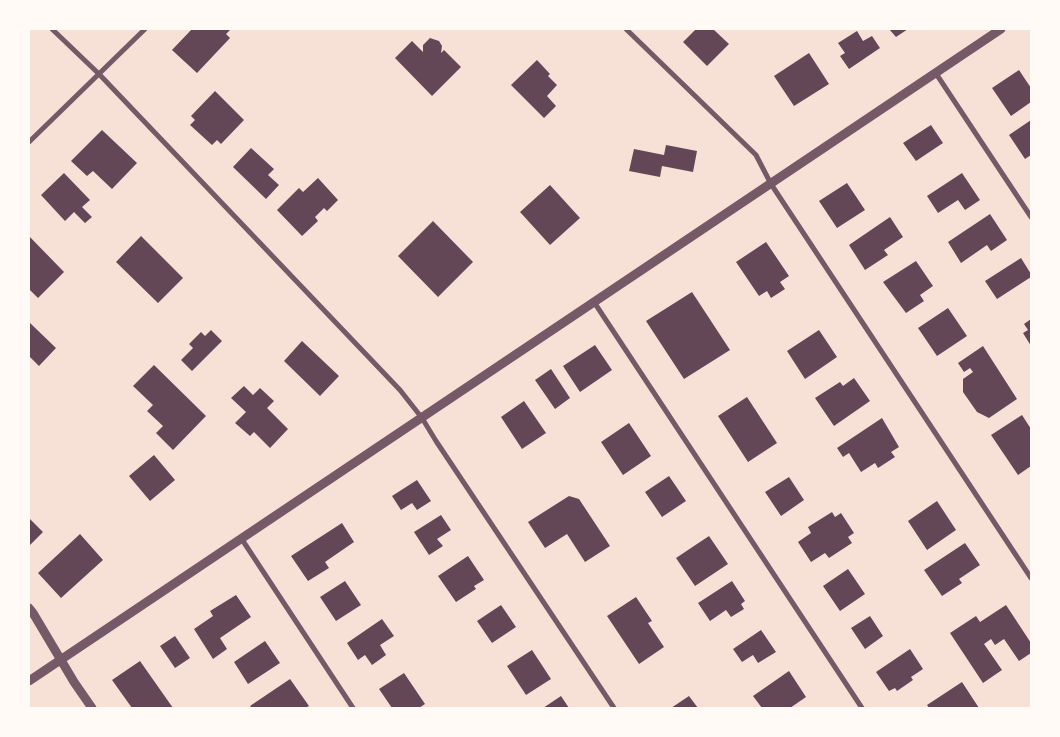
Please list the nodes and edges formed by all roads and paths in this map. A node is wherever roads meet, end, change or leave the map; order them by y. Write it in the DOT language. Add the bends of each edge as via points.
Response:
graph roads {
  1 [pos="52,29"];
  2 [pos="145,29"];
  3 [pos="626,29"];
  4 [pos="1001,29"];
  5 [pos="936,72"];
  6 [pos="99,74"];
  7 [pos="29,142"];
  8 [pos="770,184"];
  9 [pos="1031,217"];
  10 [pos="594,302"];
  11 [pos="422,418"];
  12 [pos="241,538"];
  13 [pos="1031,578"];
  14 [pos="29,608"];
  15 [pos="61,659"];
  16 [pos="29,681"];
  17 [pos="92,708"];
  18 [pos="353,708"];
  19 [pos="614,708"];
  20 [pos="862,708"];
  1 -- 6 [label="street"];
  2 -- 6 [label="street"];
  3 -- 8 [label="street" via="756,155"];
  4 -- 5 [label="street"];
  5 -- 8 [label="street"];
  5 -- 9 [label="street"];
  6 -- 7 [label="street"];
  6 -- 11 [label="street" via="400,390"];
  8 -- 10 [label="street"];
  8 -- 13 [label="street"];
  10 -- 11 [label="street"];
  10 -- 20 [label="street"];
  11 -- 12 [label="street"];
  11 -- 19 [label="street"];
  12 -- 15 [label="street"];
  12 -- 18 [label="street"];
  14 -- 15 [label="street"];
  15 -- 16 [label="street"];
  15 -- 17 [label="street"];
}
